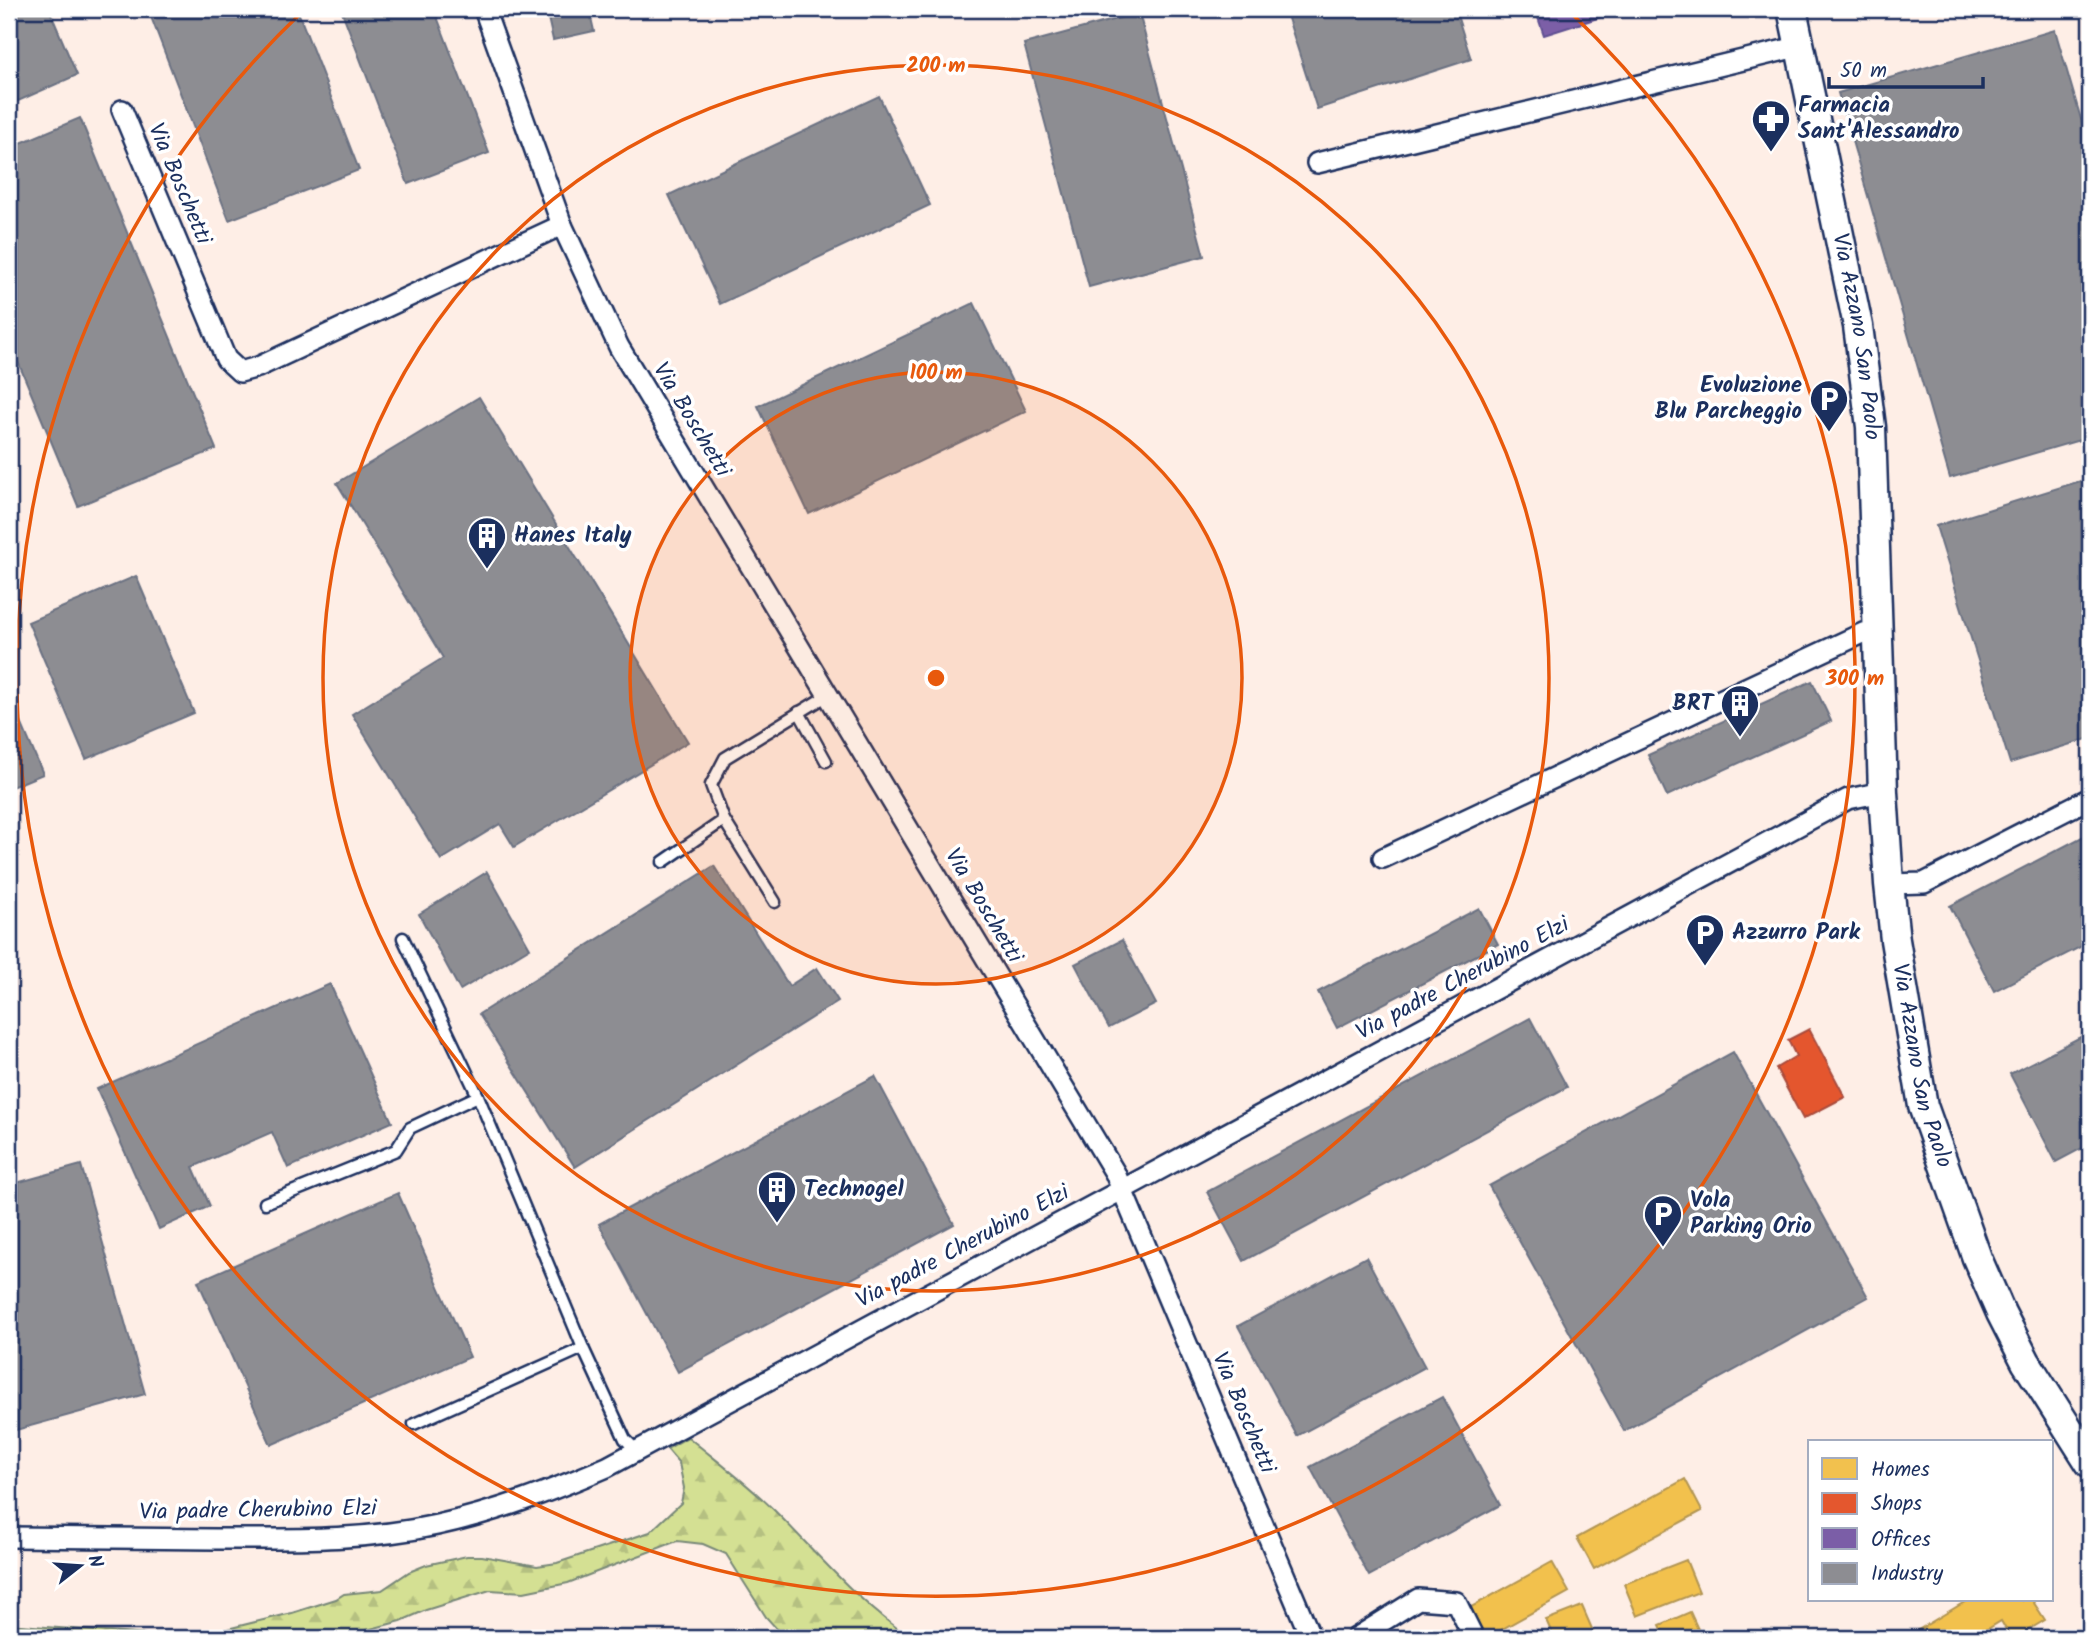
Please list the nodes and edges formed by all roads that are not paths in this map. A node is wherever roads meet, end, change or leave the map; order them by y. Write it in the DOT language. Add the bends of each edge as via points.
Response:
graph roads {
  1 [pos="484,9"];
  2 [pos="1792,9"];
  3 [pos="1801,46"];
  4 [pos="122,110"];
  5 [pos="1317,163"];
  6 [pos="562,225"];
  7 [pos="1878,632"];
  8 [pos="828,695"];
  9 [pos="799,712"];
  10 [pos="826,761"];
  11 [pos="1883,792"];
  12 [pos="2090,798"];
  13 [pos="724,820"];
  14 [pos="1383,858"];
  15 [pos="663,862"];
  16 [pos="1889,884"];
  17 [pos="775,902"];
  18 [pos="403,938"];
  19 [pos="478,1096"];
  20 [pos="1122,1189"];
  21 [pos="265,1203"];
  22 [pos="583,1348"];
  23 [pos="414,1424"];
  24 [pos="635,1449"];
  25 [pos="2090,1463"];
  26 [pos="9,1537"];
  27 [pos="1311,1638"];
  28 [pos="1356,1638"];
  29 [pos="1474,1638"];
  1 -- 6 [label="street, Via Boschetti"];
  2 -- 3 [label="street, Via Azzano San Paolo"];
  3 -- 5 [label="street"];
  3 -- 7 [label="street, Via Azzano San Paolo" via="1858,326 1871,427"];
  4 -- 6 [label="street, Via Boschetti" via="226,359 240,372 258,368"];
  6 -- 8 [label="street, Via Boschetti" via="619,347"];
  7 -- 11 [label="street, Via Azzano San Paolo"];
  7 -- 14 [label="street" via="1863,633"];
  8 -- 9 [label="lane"];
  8 -- 20 [label="street, Via Boschetti"];
  9 -- 10 [label="lane"];
  9 -- 13 [label="lane" via="725,758 711,785"];
  11 -- 16 [label="street, Via Azzano San Paolo"];
  11 -- 20 [label="street, Via padre Cherubino Elzi" via="1849,799"];
  12 -- 16 [label="street" via="1924,883"];
  13 -- 15 [label="lane"];
  13 -- 17 [label="lane"];
  16 -- 25 [label="street, Via Azzano San Paolo" via="1923,1106 2001,1312 2026,1362"];
  18 -- 19 [label="lane"];
  19 -- 21 [label="lane" via="410,1128 396,1150"];
  19 -- 22 [label="lane"];
  20 -- 24 [label="street, Via padre Cherubino Elzi"];
  20 -- 27 [label="street, Via Boschetti"];
  22 -- 23 [label="lane"];
  22 -- 24 [label="lane" via="625,1438"];
  24 -- 26 [label="street, Via padre Cherubino Elzi" via="607,1467 494,1511 377,1535 302,1539"];
  28 -- 29 [label="street" via="1418,1599 1456,1602"];
}
